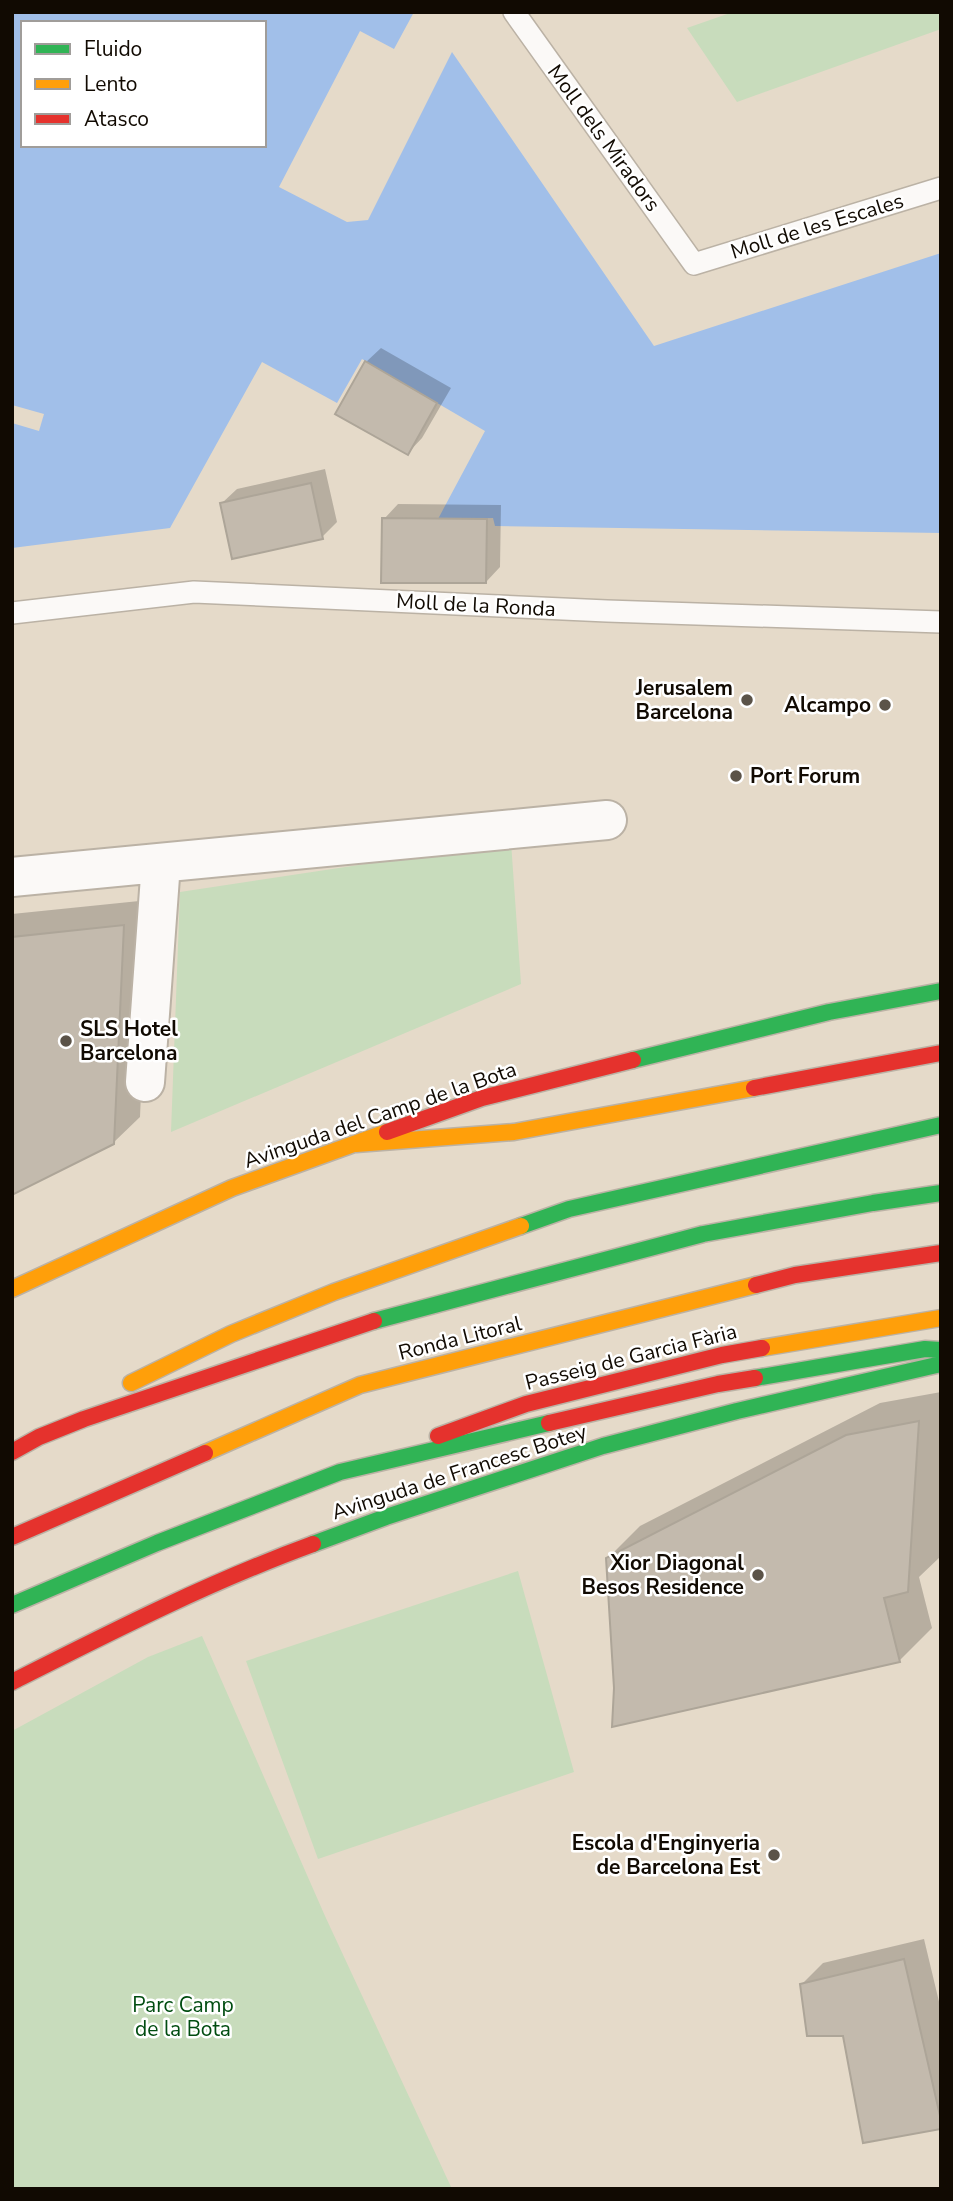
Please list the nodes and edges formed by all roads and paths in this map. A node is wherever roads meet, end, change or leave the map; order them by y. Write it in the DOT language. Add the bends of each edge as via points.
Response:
graph roads {
  1 [pos="514,12"];
  2 [pos="941,188"];
  3 [pos="694,264"];
  4 [pos="12,612"];
  5 [pos="941,622"];
  6 [pos="607,820"];
  7 [pos="161,863"];
  8 [pos="12,877"];
  9 [pos="941,991"];
  10 [pos="941,1053"];
  11 [pos="145,1082"];
  12 [pos="941,1125"];
  13 [pos="356,1144"];
  14 [pos="941,1193"];
  15 [pos="941,1253"];
  16 [pos="12,1289"];
  17 [pos="941,1318"];
  18 [pos="941,1350"];
  19 [pos="941,1364"];
  20 [pos="39,1437"];
  21 [pos="12,1452"];
  22 [pos="340,1472"];
  23 [pos="12,1536"];
  24 [pos="12,1605"];
  25 [pos="12,1682"];
  1 -- 3 [label="lane, Moll dels Miradors"];
  2 -- 3 [label="lane, Moll de les Escales"];
  4 -- 5 [label="lane, Moll de la Ronda" via="194,592"];
  6 -- 7 [label="street"];
  7 -- 8 [label="street"];
  7 -- 11 [label="street"];
  9 -- 13 [label="main road, Avinguda del Camp de la Bota" via="829,1012 482,1098"];
  10 -- 13 [label="main road" via="514,1132"];
  12 -- 20 [label="main road" via="569,1209 334,1292 231,1334 132,1382"];
  13 -- 16 [label="main road, Avinguda del Camp de la Bota" via="232,1188"];
  14 -- 20 [label="main road, Ronda Litoral" via="703,1234 492,1288 379,1319"];
  15 -- 23 [label="main road, Ronda Litoral" via="795,1275 360,1385"];
  17 -- 22 [label="main road, Passeig de Garcia Fària" via="722,1355 526,1404"];
  18 -- 22 [label="main road" via="718,1384"];
  19 -- 25 [label="main road, Avinguda de Francesc Botey" via="603,1446 386,1517 165,1605"];
  20 -- 21 [label="main road, Ronda Litoral"];
  22 -- 24 [label="main road"];
}
